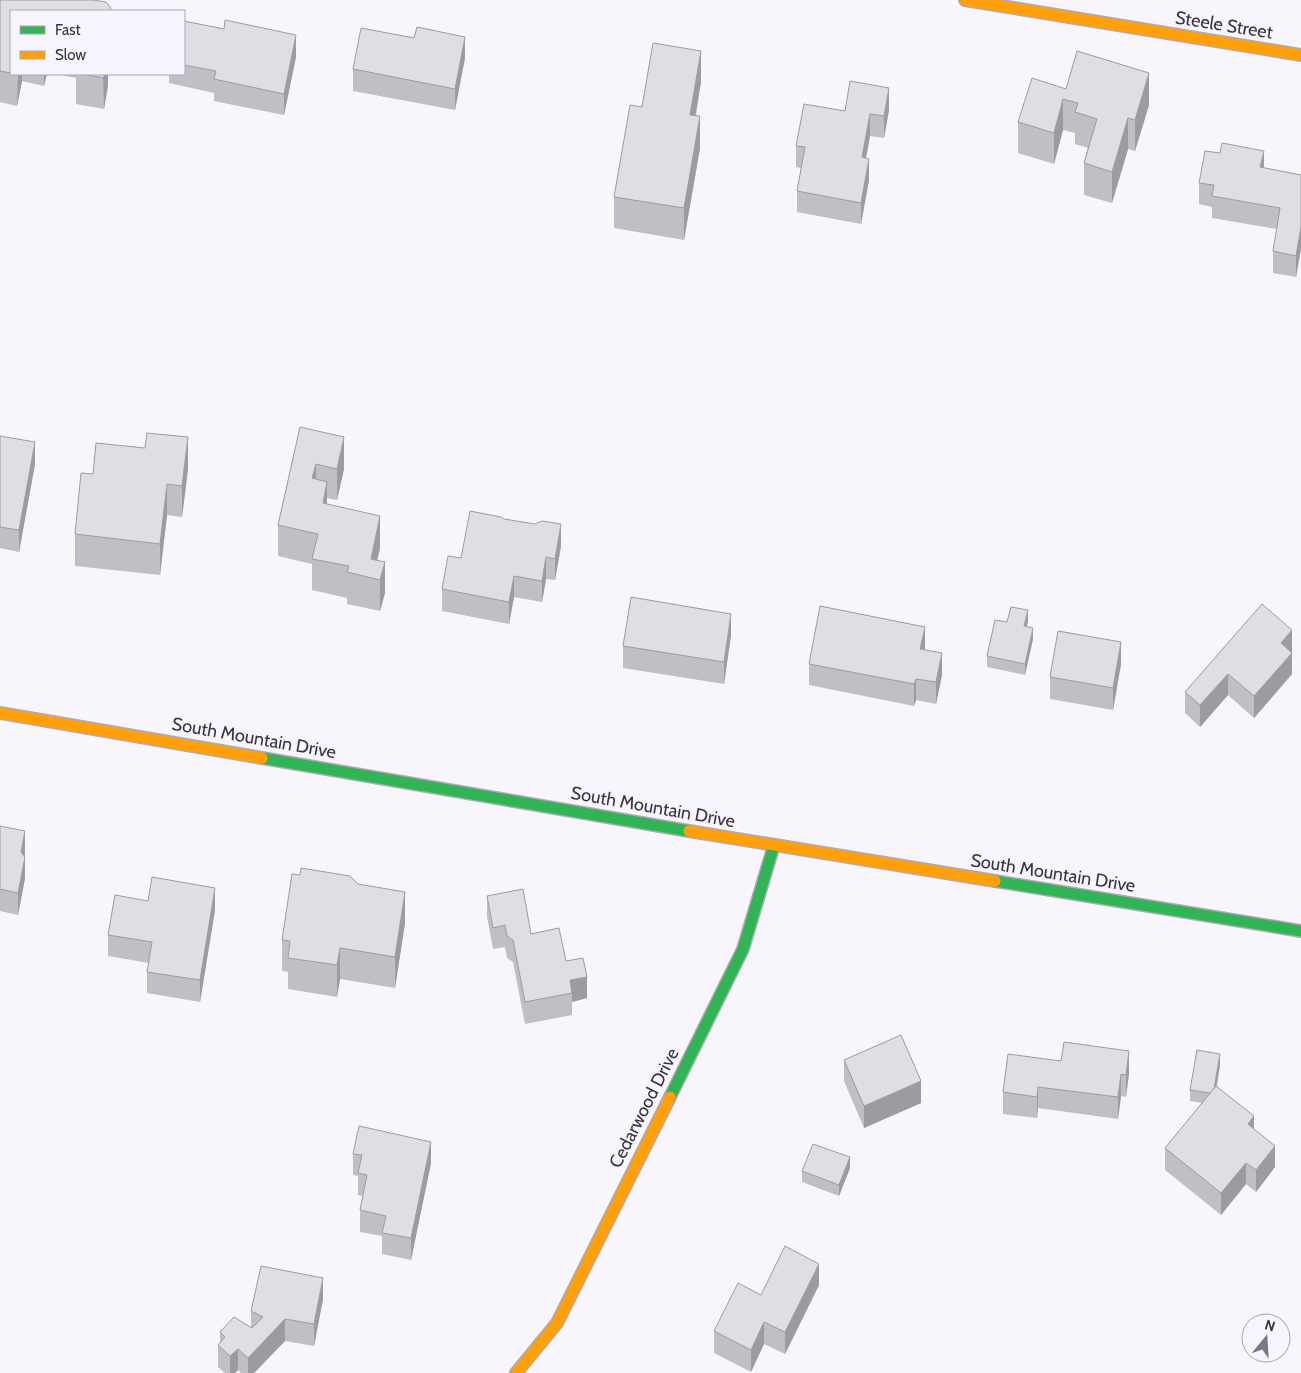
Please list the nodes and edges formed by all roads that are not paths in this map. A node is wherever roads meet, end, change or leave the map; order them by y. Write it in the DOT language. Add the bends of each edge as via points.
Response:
graph roads {
  1 [pos="964,0"];
  2 [pos="1301,55"];
  3 [pos="0,713"];
  4 [pos="774,845"];
  5 [pos="1301,931"];
  6 [pos="516,1373"];
  1 -- 2 [label="street, Steele Street"];
  3 -- 4 [label="street, South Mountain Drive"];
  4 -- 5 [label="street, South Mountain Drive"];
  4 -- 6 [label="street, Cedarwood Drive" via="743,949 557,1323"];
}
